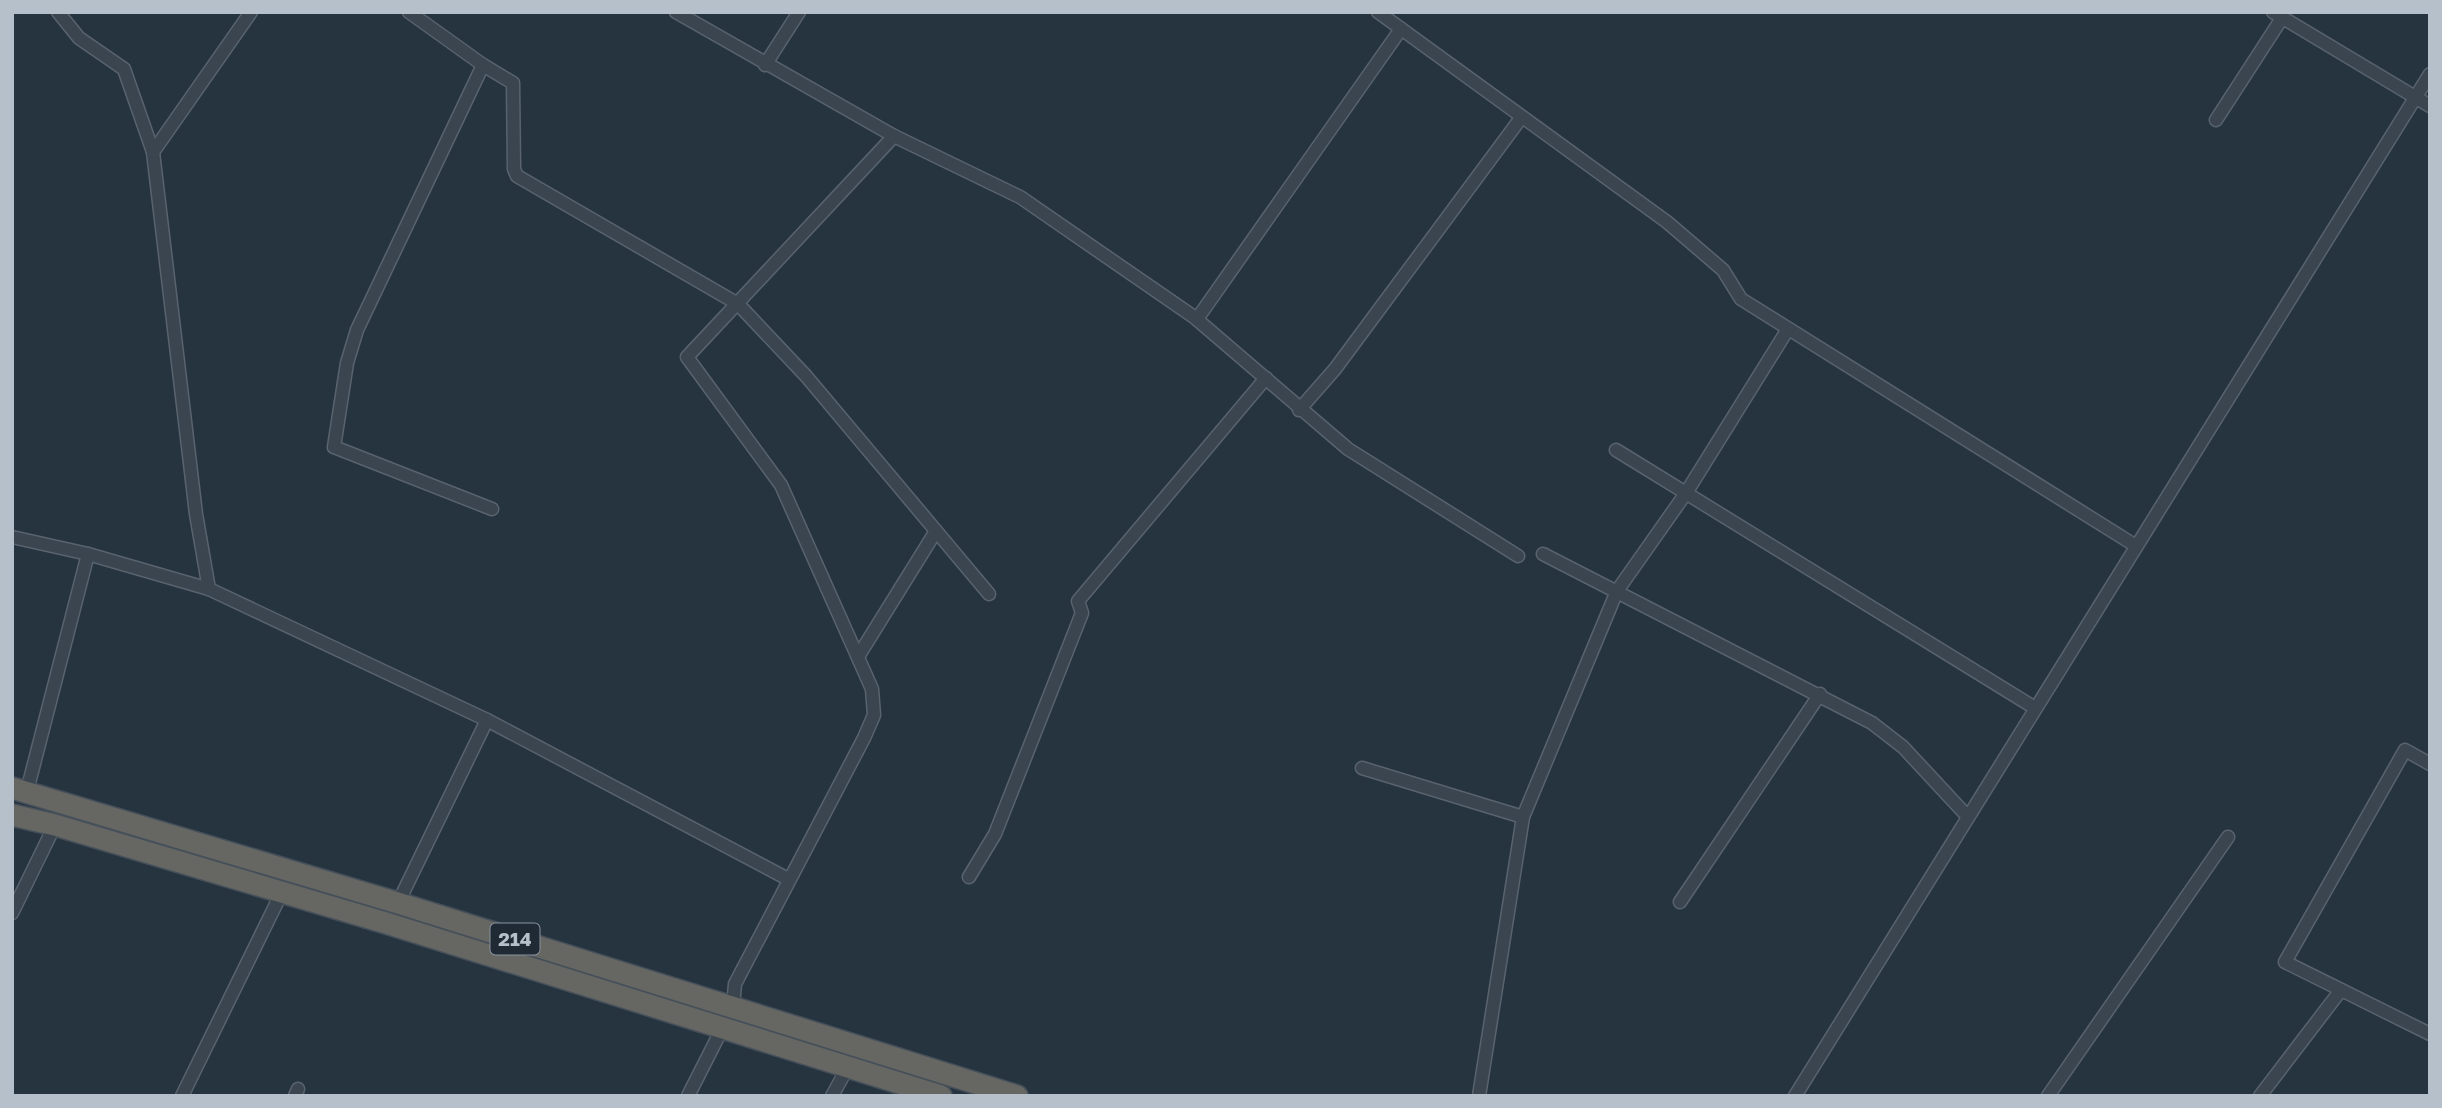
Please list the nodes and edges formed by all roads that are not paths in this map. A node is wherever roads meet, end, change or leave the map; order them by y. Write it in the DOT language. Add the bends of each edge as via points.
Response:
graph roads {
  1 [pos="58,12"];
  2 [pos="251,12"];
  3 [pos="409,12"];
  4 [pos="676,12"];
  5 [pos="799,12"];
  6 [pos="1378,12"];
  7 [pos="2278,15"];
  8 [pos="1401,29"];
  9 [pos="483,65"];
  10 [pos="765,65"];
  11 [pos="2430,74"];
  12 [pos="2415,97"];
  13 [pos="2430,106"];
  14 [pos="1521,118"];
  15 [pos="2216,120"];
  16 [pos="894,136"];
  17 [pos="153,152"];
  18 [pos="738,304"];
  19 [pos="1197,319"];
  20 [pos="1788,329"];
  21 [pos="1266,378"];
  22 [pos="1299,410"];
  23 [pos="1616,450"];
  24 [pos="1686,493"];
  25 [pos="492,509"];
  26 [pos="936,531"];
  27 [pos="12,537"];
  28 [pos="2136,546"];
  29 [pos="88,554"];
  30 [pos="1543,554"];
  31 [pos="1518,556"];
  32 [pos="209,589"];
  33 [pos="1617,591"];
  34 [pos="989,594"];
  35 [pos="859,655"];
  36 [pos="1821,694"];
  37 [pos="2035,708"];
  38 [pos="488,720"];
  39 [pos="2430,764"];
  40 [pos="1363,768"];
  41 [pos="19,790"];
  42 [pos="12,816"];
  43 [pos="1523,817"];
  44 [pos="1968,817"];
  45 [pos="55,825"];
  46 [pos="2228,837"];
  47 [pos="969,877"];
  48 [pos="788,879"];
  49 [pos="282,892"];
  50 [pos="1681,902"];
  51 [pos="398,903"];
  52 [pos="12,913"];
  53 [pos="2341,990"];
  54 [pos="733,1007"];
  55 [pos="723,1027"];
  56 [pos="2430,1034"];
  57 [pos="849,1065"];
  58 [pos="182,1096"];
  59 [pos="688,1096"];
  60 [pos="832,1096"];
  61 [pos="941,1096"];
  62 [pos="1017,1096"];
  63 [pos="1479,1096"];
  64 [pos="1795,1096"];
  65 [pos="2048,1096"];
  66 [pos="2260,1096"];
  1 -- 17 [label="street" via="79,38 124,69"];
  2 -- 17 [label="street"];
  3 -- 9 [label="street"];
  4 -- 10 [label="street"];
  5 -- 10 [label="street"];
  6 -- 8 [label="street"];
  7 -- 12 [label="street"];
  7 -- 15 [label="street"];
  8 -- 14 [label="street"];
  8 -- 19 [label="street"];
  9 -- 18 [label="street" via="513,83 514,169 522,181"];
  9 -- 25 [label="street" via="357,330 334,447"];
  10 -- 16 [label="street"];
  11 -- 12 [label="street"];
  12 -- 13 [label="street"];
  12 -- 28 [label="street"];
  14 -- 20 [label="street" via="1667,222 1723,270 1741,299"];
  14 -- 22 [label="street" via="1335,369"];
  16 -- 18 [label="street"];
  16 -- 19 [label="street" via="1020,197"];
  17 -- 32 [label="street"];
  18 -- 26 [label="street" via="806,376"];
  18 -- 35 [label="street" via="687,358 781,485"];
  19 -- 21 [label="street"];
  20 -- 24 [label="street"];
  20 -- 28 [label="street"];
  21 -- 22 [label="street"];
  21 -- 47 [label="street" via="1078,601 1082,613 995,834"];
  22 -- 31 [label="street" via="1348,449"];
  23 -- 24 [label="street"];
  24 -- 33 [label="street"];
  24 -- 37 [label="street"];
  26 -- 34 [label="street"];
  26 -- 35 [label="street"];
  27 -- 29 [label="street"];
  28 -- 37 [label="street"];
  29 -- 32 [label="street"];
  29 -- 41 [label="street"];
  30 -- 33 [label="street"];
  32 -- 38 [label="street"];
  33 -- 36 [label="street"];
  33 -- 43 [label="street"];
  35 -- 48 [label="street" via="872,689 874,715"];
  36 -- 44 [label="street" via="1903,747"];
  36 -- 50 [label="street"];
  37 -- 44 [label="street"];
  38 -- 48 [label="street"];
  38 -- 51 [label="street"];
  39 -- 53 [label="street" via="2405,750 2285,962"];
  40 -- 43 [label="street"];
  41 -- 51 [label="highway, 214"];
  42 -- 45 [label="highway, 214"];
  43 -- 63 [label="street"];
  44 -- 64 [label="street"];
  45 -- 49 [label="highway, 214"];
  45 -- 52 [label="street"];
  46 -- 65 [label="street"];
  48 -- 54 [label="street" via="735,984"];
  49 -- 55 [label="highway, 214"];
  49 -- 58 [label="street"];
  51 -- 54 [label="highway, 214"];
  53 -- 56 [label="street"];
  53 -- 66 [label="street"];
  54 -- 62 [label="highway, 214"];
  55 -- 57 [label="highway, 214"];
  55 -- 59 [label="street"];
  57 -- 60 [label="street"];
  57 -- 61 [label="highway, 214"];
}
